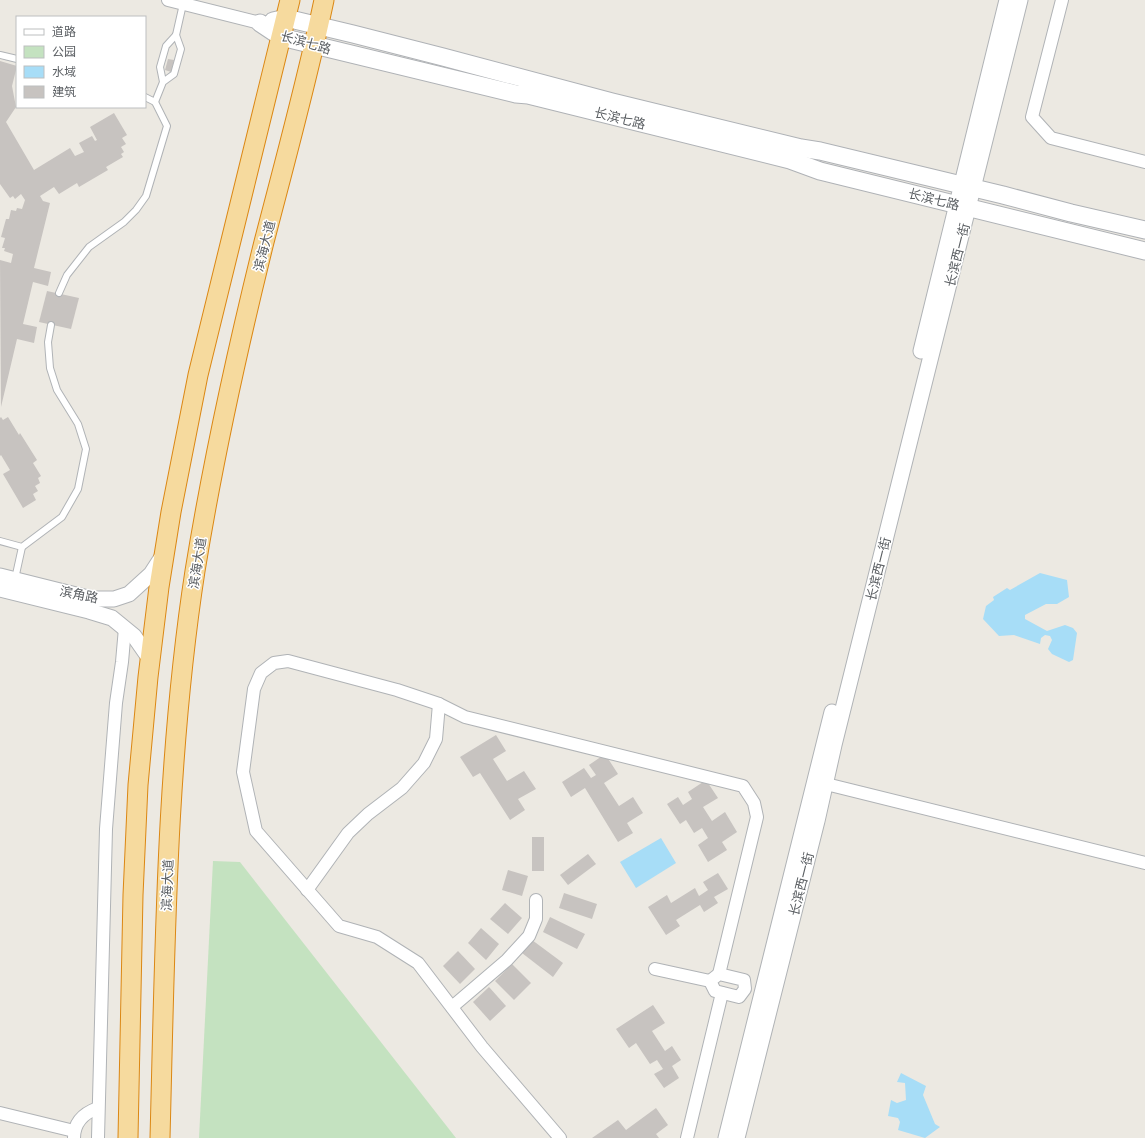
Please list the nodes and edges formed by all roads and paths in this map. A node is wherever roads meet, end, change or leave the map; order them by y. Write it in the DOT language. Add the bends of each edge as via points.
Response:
graph roads {
  1 [pos="168,0"];
  2 [pos="290,0"];
  3 [pos="324,0"];
  4 [pos="1007,0"];
  5 [pos="1020,0"];
  6 [pos="1062,0"];
  7 [pos="184,2"];
  8 [pos="286,18"];
  9 [pos="260,23"];
  10 [pos="319,26"];
  11 [pos="176,35"];
  12 [pos="281,37"];
  13 [pos="314,45"];
  14 [pos="0,56"];
  15 [pos="16,59"];
  16 [pos="163,82"];
  17 [pos="146,98"];
  18 [pos="155,102"];
  19 [pos="1145,162"];
  20 [pos="968,187"];
  21 [pos="963,206"];
  22 [pos="1145,230"];
  23 [pos="1145,251"];
  24 [pos="59,293"];
  25 [pos="51,325"];
  26 [pos="0,541"];
  27 [pos="22,547"];
  28 [pos="164,554"];
  29 [pos="7,578"];
  30 [pos="0,589"];
  31 [pos="125,628"];
  32 [pos="150,659"];
  33 [pos="438,704"];
  34 [pos="820,782"];
  35 [pos="1145,863"];
  36 [pos="307,890"];
  37 [pos="536,900"];
  38 [pos="655,969"];
  39 [pos="714,978"];
  40 [pos="745,989"];
  41 [pos="722,993"];
  42 [pos="762,993"];
  43 [pos="452,1007"];
  44 [pos="98,1108"];
  45 [pos="0,1113"];
  46 [pos="74,1134"];
  47 [pos="98,1138"];
  48 [pos="128,1138"];
  49 [pos="160,1138"];
  50 [pos="560,1138"];
  51 [pos="687,1138"];
  52 [pos="726,1138"];
  53 [pos="737,1138"];
  1 -- 7 [label="street"];
  2 -- 8 [label="highway"];
  3 -- 10 [label="highway, 滨海大道"];
  4 -- 20 [label="street, 长滨西一街" via="972,141"];
  5 -- 20 [label="street, 长滨西一街"];
  6 -- 19 [label="street" via="1032,117 1051,138"];
  7 -- 9 [label="street"];
  7 -- 11 [label="lane"];
  8 -- 9 [label="main road, 长滨七路"];
  8 -- 10 [label="main road, 长滨七路"];
  8 -- 12 [label="highway"];
  9 -- 12 [label="main road, 长滨七路"];
  10 -- 13 [label="highway, 滨海大道"];
  10 -- 20 [label="main road, 长滨七路" via="676,118"];
  11 -- 16 [label="lane" via="166,46 160,67"];
  11 -- 16 [label="lane" via="181,48 174,74"];
  12 -- 13 [label="main road, 长滨七路"];
  12 -- 28 [label="highway" via="198,376"];
  13 -- 21 [label="main road, 长滨七路" via="528,95"];
  13 -- 49 [label="highway, 滨海大道" via="227,400 193,586 184,652 170,813"];
  14 -- 15 [label="lane"];
  16 -- 18 [label="lane"];
  17 -- 18 [label="lane"];
  18 -- 24 [label="lane" via="167,126 146,196 124,222 89,247 67,275"];
  20 -- 21 [label="street, 长滨西一街"];
  20 -- 22 [label="main road, 长滨七路"];
  21 -- 23 [label="main road, 长滨七路"];
  21 -- 34 [label="street, 长滨西一街"];
  25 -- 27 [label="lane" via="48,342 50,368 57,390 78,424 86,449 78,489 62,518"];
  26 -- 27 [label="lane"];
  27 -- 29 [label="lane"];
  28 -- 29 [label="street, 滨角路" via="151,574 129,594 114,599 92,599"];
  28 -- 32 [label="highway"];
  30 -- 31 [label="street, 滨角路" via="112,618"];
  31 -- 32 [label="street, 滨角路"];
  31 -- 44 [label="street" via="106,829"];
  32 -- 48 [label="highway" via="138,785 132,903"];
  33 -- 36 [label="street" via="436,739 424,763 402,788 348,833"];
  33 -- 36 [label="street" via="397,690 288,661 274,664 261,673 254,689 243,772 256,830"];
  33 -- 39 [label="street" via="465,716 743,786 754,803 757,818"];
  34 -- 35 [label="street"];
  34 -- 42 [label="street, 长滨西一街"];
  34 -- 53 [label="street, 长滨西一街"];
  36 -- 43 [label="street" via="339,926 377,937 418,963"];
  37 -- 43 [label="street" via="536,919 530,936 507,960"];
  38 -- 39 [label="street"];
  39 -- 40 [label="street" via="744,980"];
  39 -- 41 [label="street" via="715,991"];
  40 -- 41 [label="street" via="739,997"];
  40 -- 42 [label="street"];
  41 -- 51 [label="street"];
  42 -- 52 [label="street, 长滨西一街"];
  43 -- 50 [label="street" via="482,1047"];
  44 -- 46 [label="street" via="78,1122"];
  44 -- 47 [label="street"];
  45 -- 46 [label="street"];
}
